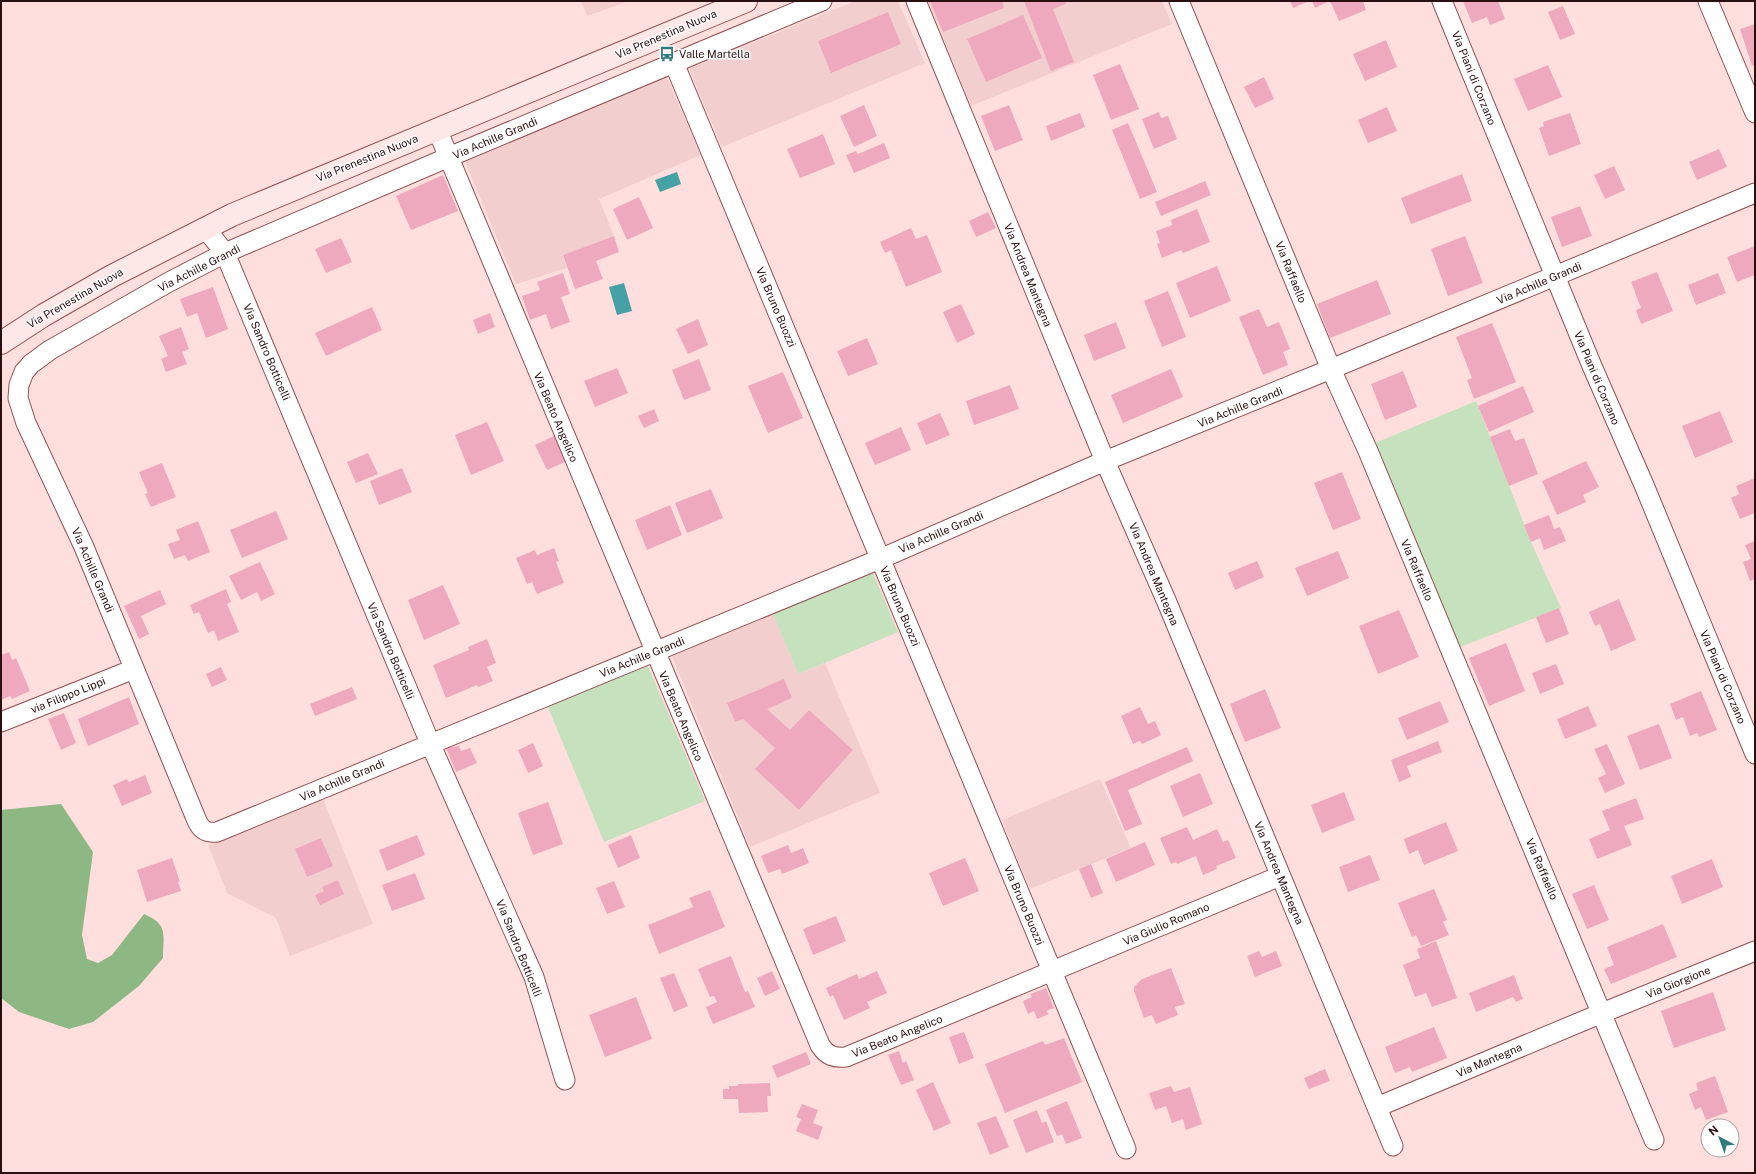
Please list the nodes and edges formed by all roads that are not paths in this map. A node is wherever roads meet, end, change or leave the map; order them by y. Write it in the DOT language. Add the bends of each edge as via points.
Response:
graph roads {
  1 [pos="746,1"];
  2 [pos="822,1"];
  3 [pos="916,1"];
  4 [pos="1179,1"];
  5 [pos="1442,1"];
  6 [pos="1708,1"];
  7 [pos="674,63"];
  8 [pos="1755,113"];
  9 [pos="437,129"];
  10 [pos="448,158"];
  11 [pos="1755,193"];
  12 [pos="205,228"];
  13 [pos="225,253"];
  14 [pos="1555,276"];
  15 [pos="1,343"];
  16 [pos="1331,370"];
  17 [pos="1105,461"];
  18 [pos="880,558"];
  19 [pos="654,651"];
  20 [pos="134,669"];
  21 [pos="1,722"];
  22 [pos="430,743"];
  23 [pos="1755,754"];
  24 [pos="1280,876"];
  25 [pos="1755,951"];
  26 [pos="1052,972"];
  27 [pos="1602,1013"];
  28 [pos="565,1080"];
  29 [pos="1377,1107"];
  30 [pos="1654,1140"];
  31 [pos="1393,1146"];
  32 [pos="1126,1149"];
  1 -- 9 [label="main road, Via Prenestina Nuova"];
  2 -- 7 [label="street, Via Achille Grandi"];
  3 -- 17 [label="street, Via Andrea Mantegna"];
  4 -- 16 [label="street, Via Raffaello"];
  5 -- 14 [label="street, Via Piani di Corzano"];
  6 -- 8 [label="street"];
  7 -- 10 [label="street, Via Achille Grandi"];
  7 -- 18 [label="street, Via Bruno Buozzi"];
  9 -- 10 [label="street, Via Beato Angelico"];
  9 -- 12 [label="main road, Via Prenestina Nuova" via="244,209"];
  10 -- 13 [label="street, Via Achille Grandi"];
  10 -- 19 [label="street, Via Beato Angelico"];
  11 -- 14 [label="street, Via Achille Grandi"];
  12 -- 13 [label="street, Via Sandro Botticelli"];
  12 -- 15 [label="main road, Via Prenestina Nuova" via="71,299"];
  13 -- 20 [label="street, Via Achille Grandi" via="50,350 27,368 21,376 19,385 18,398 29,430 84,547"];
  13 -- 22 [label="street, Via Sandro Botticelli"];
  14 -- 16 [label="street, Via Achille Grandi"];
  14 -- 23 [label="street, Via Piani di Corzano"];
  16 -- 17 [label="street, Via Achille Grandi"];
  16 -- 27 [label="street, Via Raffaello" via="1371,458"];
  17 -- 18 [label="street, Via Achille Grandi"];
  17 -- 24 [label="street, Via Andrea Mantegna" via="1166,600"];
  18 -- 19 [label="street, Via Achille Grandi"];
  18 -- 26 [label="street, Via Bruno Buozzi"];
  19 -- 22 [label="street, Via Achille Grandi"];
  19 -- 26 [label="street, Via Beato Angelico" via="825,1052 834,1058 846,1057"];
  20 -- 21 [label="street, via Filippo Lippi"];
  20 -- 22 [label="street, Via Achille Grandi" via="194,816 206,832 217,832"];
  22 -- 28 [label="street, Via Sandro Botticelli" via="534,977"];
  24 -- 26 [label="street, Via Giulio Romano"];
  24 -- 29 [label="street, Via Andrea Mantegna"];
  25 -- 27 [label="street, Via Giorgione"];
  26 -- 32 [label="street, Via Bruno Buozzi"];
  27 -- 29 [label="street, Via Mantegna"];
  27 -- 30 [label="street, Via Raffaello"];
  29 -- 31 [label="street, Via Andrea Mantegna"];
}
